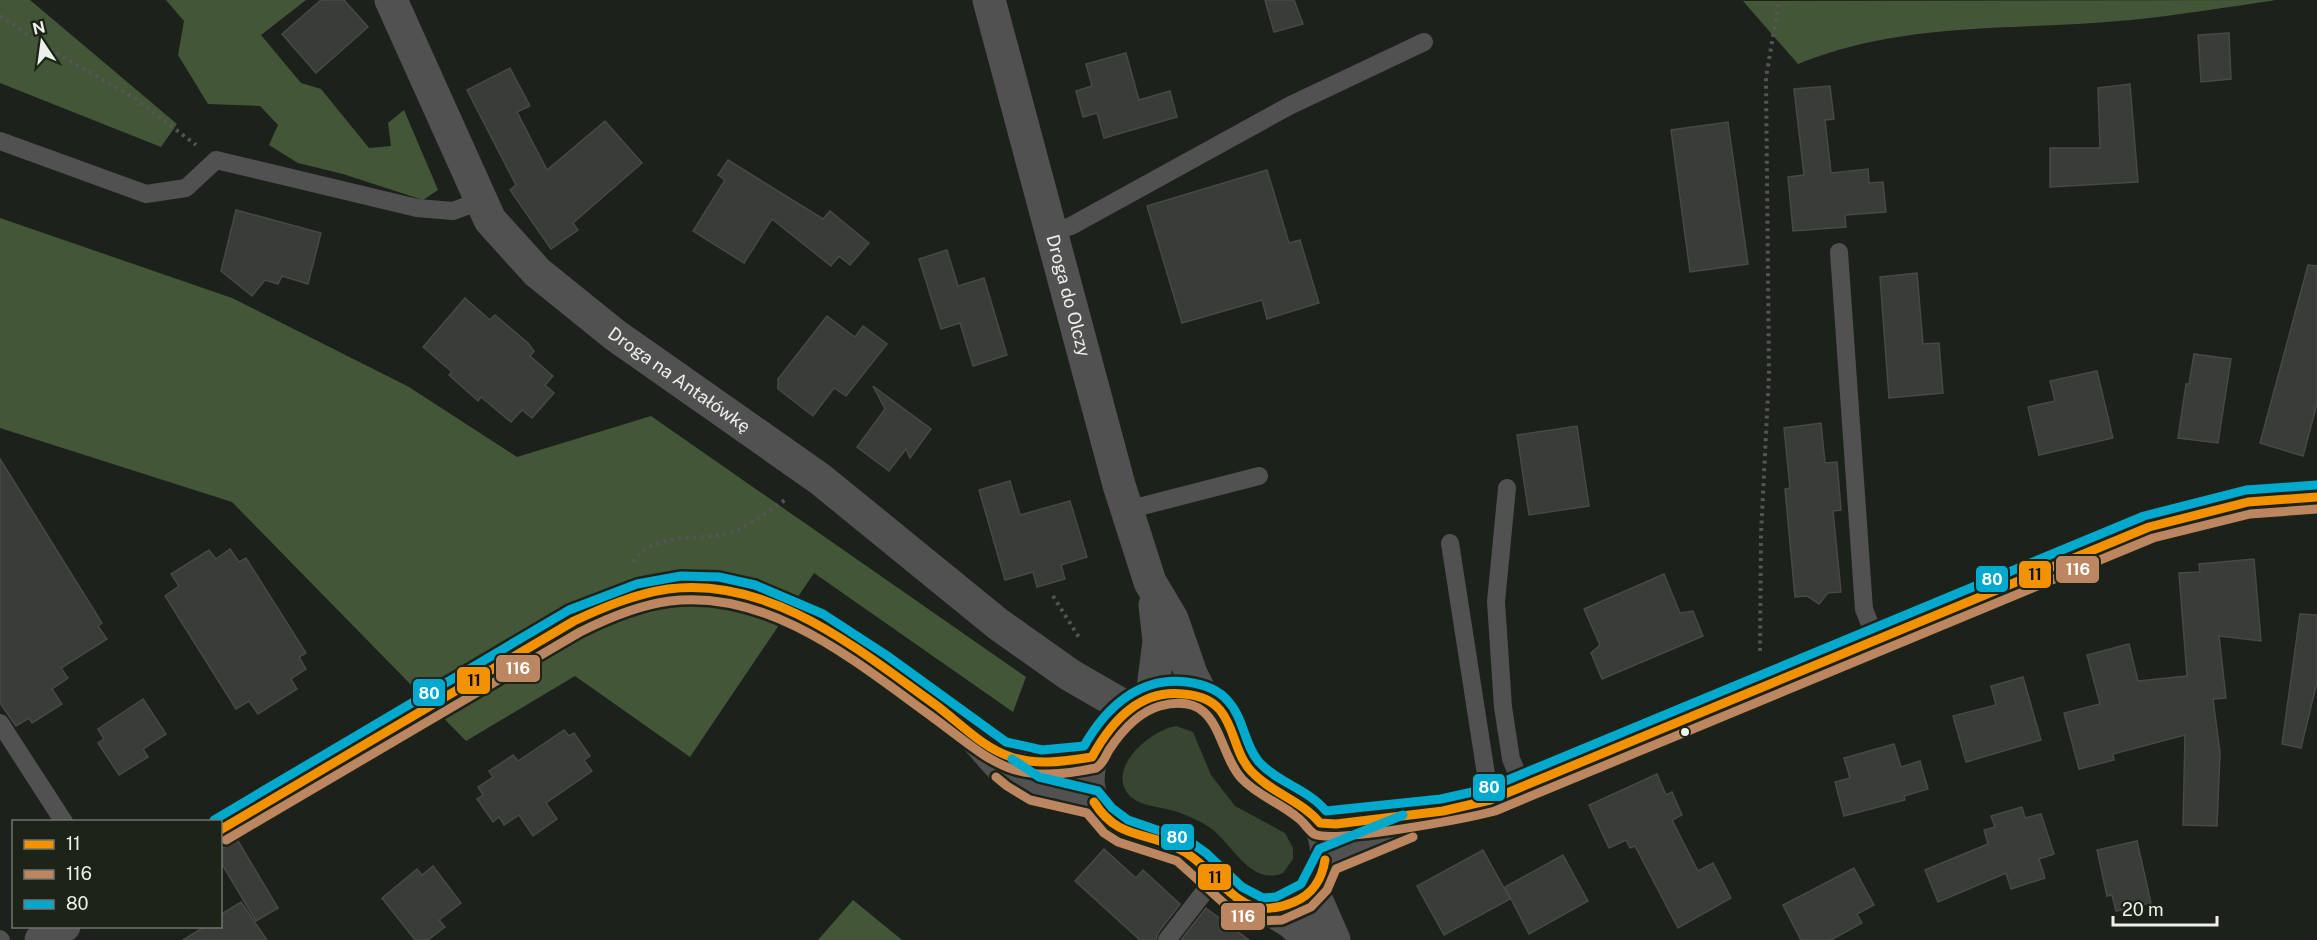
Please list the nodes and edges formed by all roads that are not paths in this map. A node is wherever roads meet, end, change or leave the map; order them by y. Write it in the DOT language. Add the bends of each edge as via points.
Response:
graph roads {
  1 [pos="392,0"];
  2 [pos="989,0"];
  3 [pos="1424,42"];
  4 [pos="0,141"];
  5 [pos="480,201"];
  6 [pos="1051,233"];
  7 [pos="1839,252"];
  8 [pos="1259,476"];
  9 [pos="1507,488"];
  10 [pos="2317,497"];
  11 [pos="1127,510"];
  12 [pos="1450,543"];
  13 [pos="1153,589"];
  14 [pos="1876,640"];
  15 [pos="1070,675"];
  16 [pos="1203,698"];
  17 [pos="1141,702"];
  18 [pos="0,723"];
  19 [pos="985,745"];
  20 [pos="1098,746"];
  21 [pos="1523,787"];
  22 [pos="1490,800"];
  23 [pos="1094,802"];
  24 [pos="1443,811"];
  25 [pos="63,820"];
  26 [pos="1320,823"];
  27 [pos="222,829"];
  28 [pos="1325,860"];
  29 [pos="1215,878"];
  30 [pos="1312,890"];
  31 [pos="1271,910"];
  32 [pos="62,928"];
  33 [pos="41,940"];
  34 [pos="1167,940"];
  35 [pos="1310,940"];
  36 [pos="1334,940"];
  1 -- 5 [label="street, Droga na Antałówkę"];
  2 -- 6 [label="street, Droga do Olczy"];
  3 -- 6 [label="lane" via="1289,106 1071,226"];
  4 -- 5 [label="lane" via="146,194 186,188 216,160 417,208 453,211"];
  5 -- 15 [label="street, Droga na Antałówkę" via="509,243 573,304 820,479 998,624"];
  6 -- 11 [label="street, Droga do Olczy"];
  7 -- 14 [label="lane" via="1864,609"];
  8 -- 11 [label="lane"];
  9 -- 21 [label="lane" via="1496,602 1503,707 1511,759"];
  10 -- 14 [label="street" via="2240,504 2149,527"];
  11 -- 13 [label="street, Droga do Olczy"];
  12 -- 22 [label="lane"];
  13 -- 16 [label="street, Droga do Olczy" via="1172,619"];
  13 -- 17 [label="street, Droga do Olczy" via="1158,641"];
  14 -- 21 [label="street"];
  15 -- 17 [label="street, Droga na Antałówkę"];
  15 -- 20 [label="street, Droga na Antałówkę"];
  16 -- 17 [label="street" via="1171,692"];
  16 -- 26 [label="street" via="1223,715 1236,748 1250,769 1268,787 1308,809"];
  17 -- 20 [label="street"];
  18 -- 25 [label="lane"];
  19 -- 20 [label="street" via="1026,760 1056,762"];
  19 -- 23 [label="street" via="1018,781 1046,793"];
  19 -- 27 [label="street" via="956,719 891,673 791,611 733,591 679,588 621,601 567,625"];
  20 -- 23 [label="street" via="1088,778"];
  21 -- 22 [label="street"];
  22 -- 24 [label="street"];
  23 -- 29 [label="street" via="1116,828 1184,851"];
  24 -- 26 [label="street"];
  24 -- 28 [label="street"];
  26 -- 28 [label="street"];
  28 -- 30 [label="street" via="1323,873"];
  29 -- 31 [label="street" via="1243,904"];
  29 -- 34 [label="lane"];
  30 -- 31 [label="street" via="1294,903"];
  30 -- 36 [label="street"];
  31 -- 35 [label="street"];
  32 -- 33 [label="street"];
}
